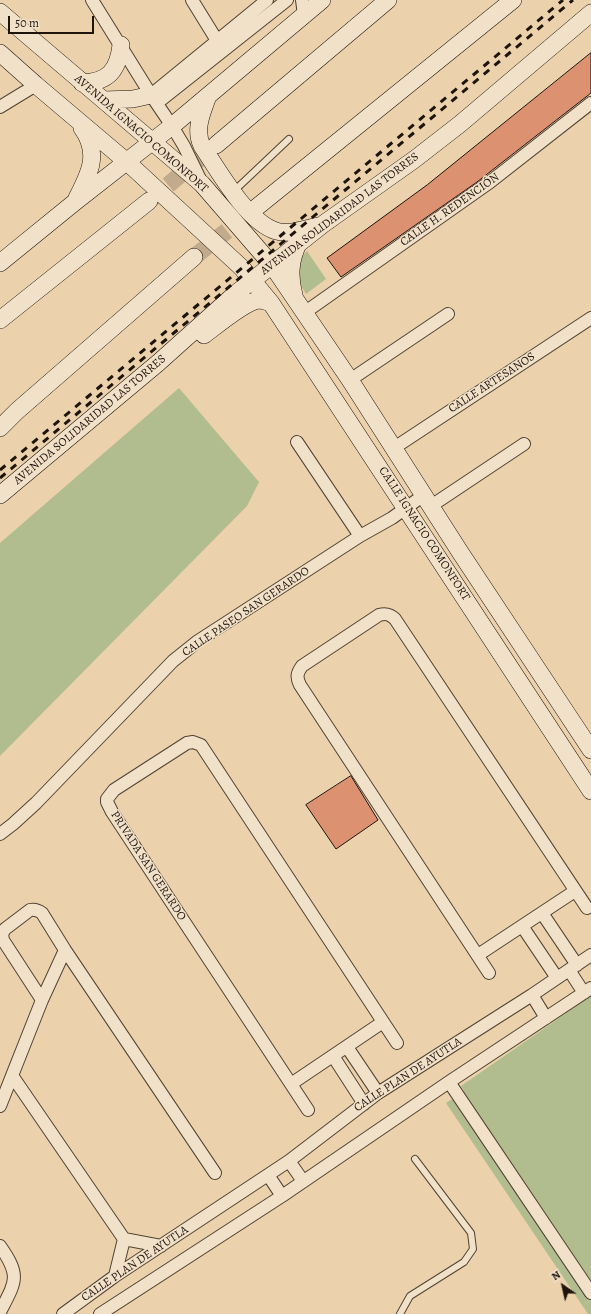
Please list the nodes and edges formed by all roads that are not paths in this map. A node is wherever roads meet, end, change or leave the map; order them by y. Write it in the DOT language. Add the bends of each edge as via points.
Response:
graph roads {
  1 [pos="92,0"];
  2 [pos="192,0"];
  3 [pos="267,0"];
  4 [pos="287,0"];
  5 [pos="322,0"];
  6 [pos="388,0"];
  7 [pos="513,0"];
  8 [pos="303,8"];
  9 [pos="0,12"];
  10 [pos="591,13"];
  11 [pos="216,41"];
  12 [pos="121,45"];
  13 [pos="224,51"];
  14 [pos="0,53"];
  15 [pos="82,83"];
  16 [pos="36,85"];
  17 [pos="208,96"];
  18 [pos="154,99"];
  19 [pos="104,100"];
  20 [pos="591,103"];
  21 [pos="0,107"];
  22 [pos="74,118"];
  23 [pos="172,126"];
  24 [pos="289,138"];
  25 [pos="152,142"];
  26 [pos="216,145"];
  27 [pos="128,162"];
  28 [pos="202,184"];
  29 [pos="226,198"];
  30 [pos="149,201"];
  31 [pos="75,202"];
  32 [pos="257,207"];
  33 [pos="322,225"];
  34 [pos="298,244"];
  35 [pos="194,257"];
  36 [pos="0,263"];
  37 [pos="272,265"];
  38 [pos="253,280"];
  39 [pos="271,303"];
  40 [pos="300,306"];
  41 [pos="448,314"];
  42 [pos="0,320"];
  43 [pos="589,324"];
  44 [pos="158,363"];
  45 [pos="350,380"];
  46 [pos="0,428"];
  47 [pos="297,442"];
  48 [pos="524,444"];
  49 [pos="394,448"];
  50 [pos="0,495"];
  51 [pos="427,501"];
  52 [pos="407,507"];
  53 [pos="360,536"];
  54 [pos="591,750"];
  55 [pos="591,791"];
  56 [pos="0,834"];
  57 [pos="575,891"];
  58 [pos="586,908"];
  59 [pos="542,913"];
  60 [pos="522,926"];
  61 [pos="64,950"];
  62 [pos="478,955"];
  63 [pos="591,955"];
  64 [pos="573,968"];
  65 [pos="489,973"];
  66 [pos="557,978"];
  67 [pos="587,991"];
  68 [pos="532,995"];
  69 [pos="42,1000"];
  70 [pos="546,1018"];
  71 [pos="383,1022"];
  72 [pos="397,1043"];
  73 [pos="347,1047"];
  74 [pos="333,1056"];
  75 [pos="13,1076"];
  76 [pos="449,1082"];
  77 [pos="290,1084"];
  78 [pos="378,1093"];
  79 [pos="364,1104"];
  80 [pos="0,1106"];
  81 [pos="308,1110"];
  82 [pos="415,1159"];
  83 [pos="288,1161"];
  84 [pos="215,1173"];
  85 [pos="268,1175"];
  86 [pos="303,1181"];
  87 [pos="282,1196"];
  88 [pos="124,1239"];
  89 [pos="0,1246"];
  90 [pos="161,1246"];
  91 [pos="115,1276"];
  92 [pos="591,1293"];
  93 [pos="0,1312"];
  94 [pos="63,1314"];
  95 [pos="100,1314"];
  96 [pos="400,1314"];
  1 -- 12 [label="street"];
  2 -- 11 [label="street"];
  3 -- 11 [label="street"];
  4 -- 13 [label="street"];
  5 -- 8 [label="main road"];
  6 -- 26 [label="main road"];
  7 -- 32 [label="main road"];
  8 -- 17 [label="main road"];
  9 -- 15 [label="main road, AVENIDA IGNACIO COMONFORT"];
  10 -- 33 [label="main road, AVENIDA SOLIDARIDAD LAS TORRES" via="460,124"];
  11 -- 13 [label="street"];
  11 -- 18 [label="street"];
  12 -- 15 [label="main road" via="119,60 105,78"];
  12 -- 18 [label="street"];
  13 -- 18 [label="street"];
  14 -- 16 [label="main road"];
  15 -- 19 [label="main road, AVENIDA IGNACIO COMONFORT"];
  16 -- 21 [label="street"];
  16 -- 22 [label="main road"];
  17 -- 23 [label="main road"];
  17 -- 29 [label="main road" via="199,125 199,138"];
  18 -- 19 [label="main road"];
  18 -- 23 [label="street"];
  19 -- 25 [label="main road, AVENIDA IGNACIO COMONFORT"];
  20 -- 40 [label="street, CALLE H. REDENCIÓN" via="490,182"];
  22 -- 27 [label="main road"];
  22 -- 31 [label="main road" via="86,133 92,157 90,171"];
  23 -- 25 [label="main road"];
  23 -- 28 [label="street"];
  24 -- 29 [label="lane"];
  25 -- 27 [label="main road"];
  25 -- 28 [label="main road, AVENIDA IGNACIO COMONFORT"];
  27 -- 31 [label="main road"];
  27 -- 38 [label="main road"];
  28 -- 29 [label="main road, AVENIDA IGNACIO COMONFORT"];
  29 -- 33 [label="main road" via="260,223 276,231 290,232"];
  29 -- 37 [label="main road, AVENIDA IGNACIO COMONFORT"];
  30 -- 42 [label="main road"];
  31 -- 36 [label="main road"];
  33 -- 34 [label="main road, AVENIDA SOLIDARIDAD LAS TORRES"];
  34 -- 37 [label="main road, AVENIDA SOLIDARIDAD LAS TORRES"];
  34 -- 40 [label="main road" via="293,255 291,281"];
  35 -- 46 [label="main road"];
  37 -- 38 [label="main road, AVENIDA SOLIDARIDAD LAS TORRES"];
  37 -- 40 [label="main road, CALLE IGNACIO COMONFORT"];
  38 -- 39 [label="main road, CALLE IGNACIO COMONFORT"];
  38 -- 44 [label="main road, AVENIDA SOLIDARIDAD LAS TORRES"];
  39 -- 44 [label="main road" via="258,300 248,304"];
  39 -- 52 [label="main road, CALLE IGNACIO COMONFORT"];
  40 -- 45 [label="main road, CALLE IGNACIO COMONFORT"];
  41 -- 45 [label="street"];
  43 -- 49 [label="street, CALLE ARTESANOS"];
  44 -- 50 [label="main road, AVENIDA SOLIDARIDAD LAS TORRES"];
  45 -- 49 [label="main road, CALLE IGNACIO COMONFORT"];
  47 -- 53 [label="street"];
  48 -- 51 [label="street, CALLE PASEO SAN GERARDO"];
  49 -- 51 [label="main road, CALLE IGNACIO COMONFORT"];
  51 -- 52 [label="street, CALLE PASEO SAN GERARDO"];
  51 -- 54 [label="main road, CALLE IGNACIO COMONFORT"];
  52 -- 53 [label="street, CALLE PASEO SAN GERARDO"];
  52 -- 55 [label="main road, CALLE IGNACIO COMONFORT"];
  53 -- 56 [label="street, CALLE PASEO SAN GERARDO" via="185,651 36,803"];
  57 -- 58 [label="street"];
  57 -- 59 [label="street"];
  57 -- 62 [label="street" via="395,619 391,615 379,615 302,666 296,676"];
  59 -- 60 [label="street"];
  59 -- 64 [label="street"];
  60 -- 62 [label="street"];
  60 -- 66 [label="street"];
  61 -- 69 [label="street"];
  61 -- 69 [label="street" via="42,913 36,910 30,910 2,932 3,940"];
  61 -- 84 [label="street"];
  62 -- 65 [label="street"];
  63 -- 64 [label="street, CALLE PLAN DE AYUTLA"];
  64 -- 66 [label="street, CALLE PLAN DE AYUTLA"];
  64 -- 67 [label="street, CALLE PLAN DE AYUTLA"];
  66 -- 68 [label="street, CALLE PLAN DE AYUTLA"];
  67 -- 70 [label="street, CALLE PLAN DE AYUTLA"];
  68 -- 70 [label="street"];
  68 -- 78 [label="street, CALLE PLAN DE AYUTLA"];
  69 -- 75 [label="street"];
  70 -- 76 [label="street, CALLE PLAN DE AYUTLA"];
  71 -- 72 [label="street, PRIVADA SAN GERARDO"];
  71 -- 73 [label="street"];
  71 -- 77 [label="street, PRIVADA SAN GERARDO" via="201,745 187,743 114,790 107,799 108,806"];
  73 -- 74 [label="street"];
  73 -- 78 [label="street"];
  74 -- 77 [label="street"];
  74 -- 79 [label="street"];
  75 -- 80 [label="street"];
  75 -- 88 [label="street"];
  76 -- 86 [label="street, CALLE PLAN DE AYUTLA"];
  76 -- 92 [label="street"];
  77 -- 81 [label="street, PRIVADA SAN GERARDO"];
  78 -- 79 [label="street, CALLE PLAN DE AYUTLA"];
  79 -- 83 [label="street, CALLE PLAN DE AYUTLA"];
  82 -- 96 [label="lane" via="471,1233 473,1249 464,1262 410,1296"];
  83 -- 85 [label="street, CALLE PLAN DE AYUTLA"];
  83 -- 86 [label="street"];
  85 -- 87 [label="street"];
  85 -- 90 [label="street, CALLE PLAN DE AYUTLA"];
  86 -- 87 [label="street, CALLE PLAN DE AYUTLA"];
  87 -- 95 [label="street, CALLE PLAN DE AYUTLA"];
  88 -- 90 [label="street"];
  88 -- 91 [label="street"];
  89 -- 93 [label="street" via="14,1269 15,1278"];
  90 -- 91 [label="street, CALLE PLAN DE AYUTLA"];
  91 -- 94 [label="street, CALLE PLAN DE AYUTLA"];
}
